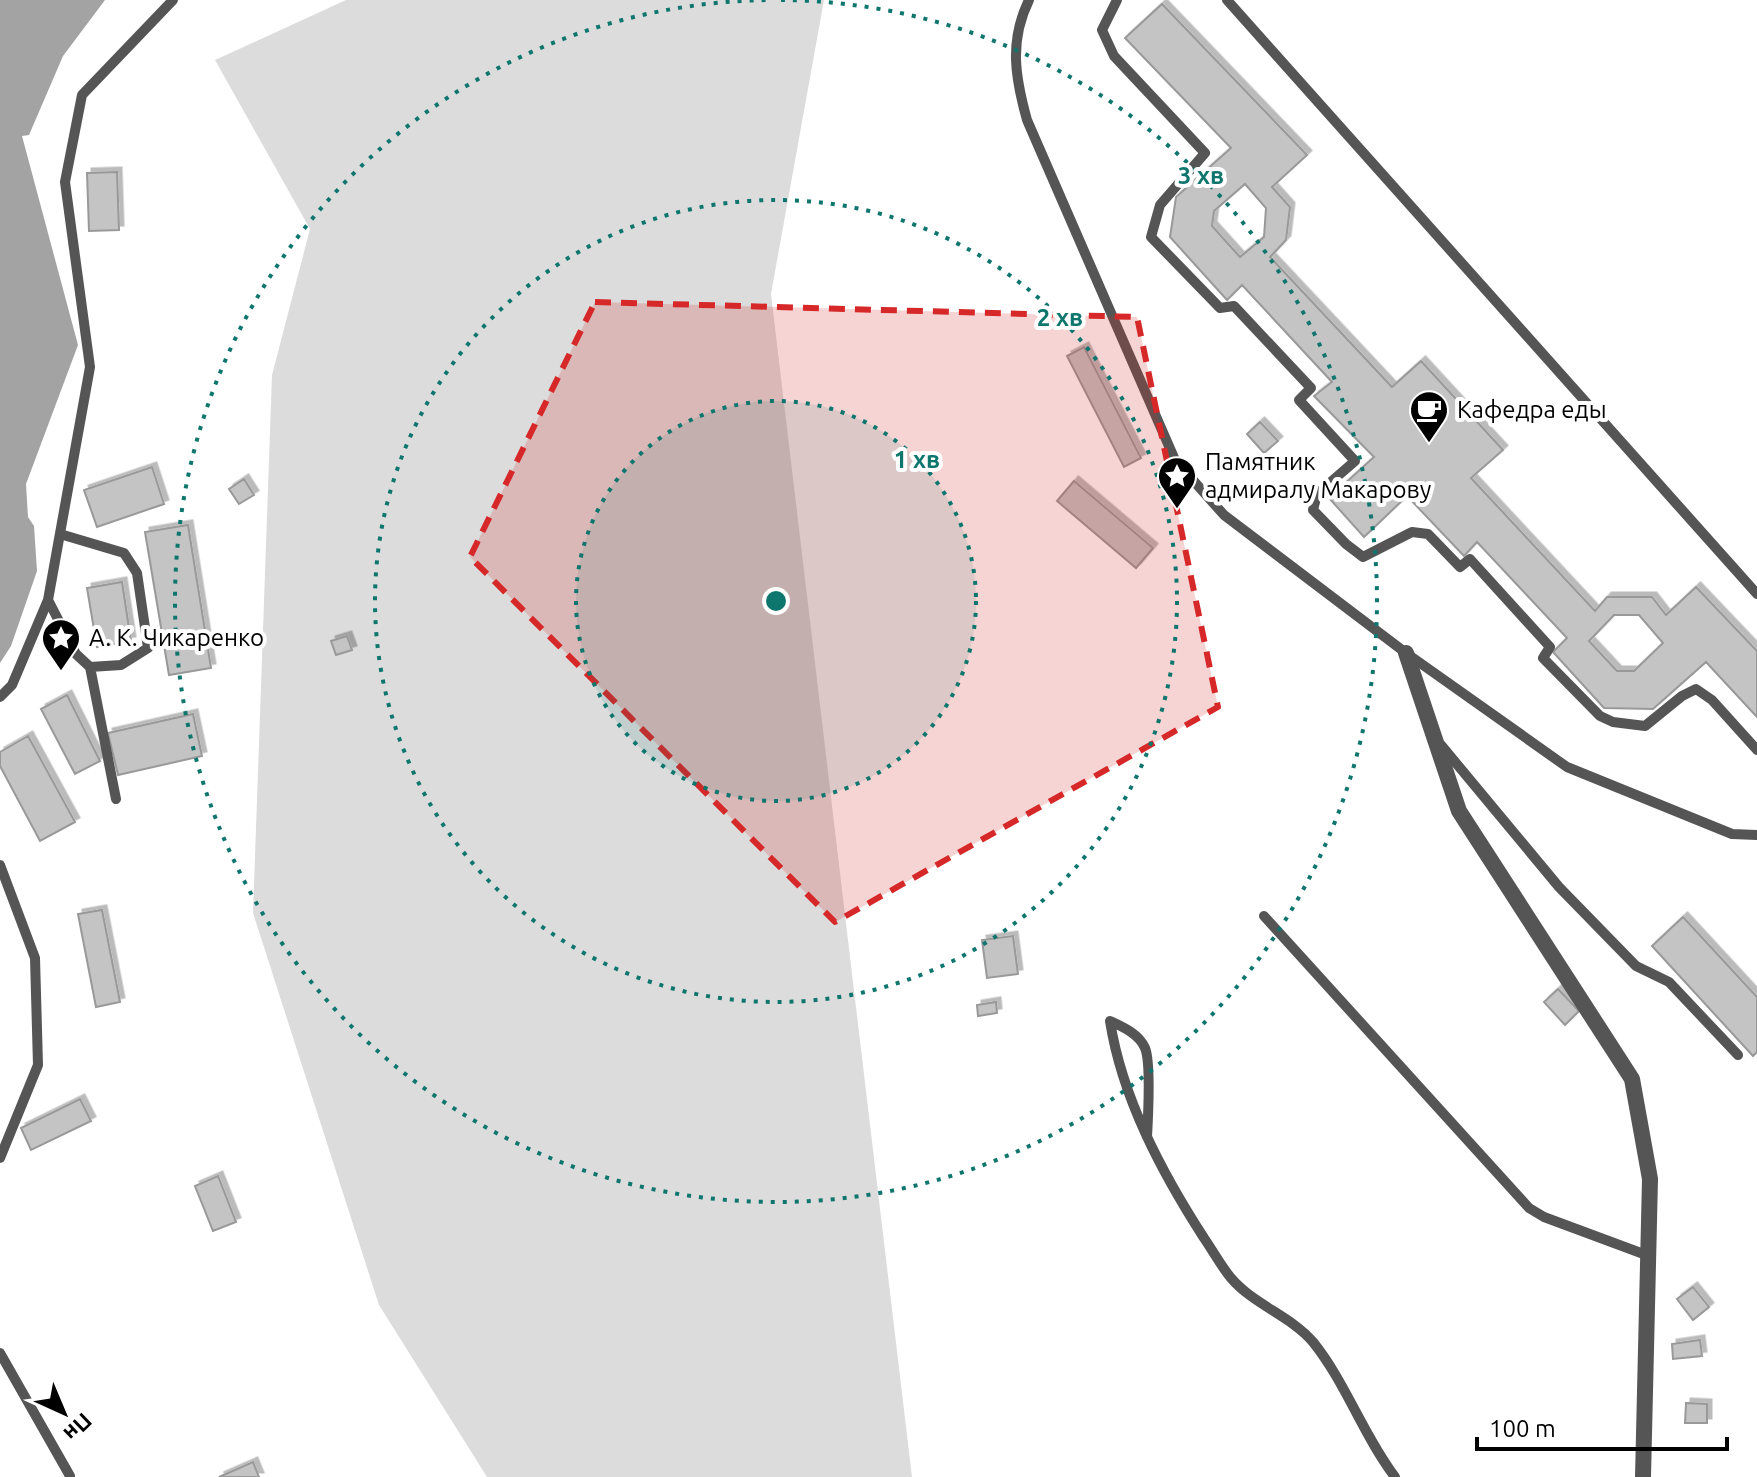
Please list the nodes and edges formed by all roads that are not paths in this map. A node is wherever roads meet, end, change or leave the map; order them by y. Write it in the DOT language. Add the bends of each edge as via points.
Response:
graph roads {
  1 [pos="173,0"];
  2 [pos="1029,0"];
  3 [pos="1117,0"];
  4 [pos="1227,0"];
  5 [pos="60,534"];
  6 [pos="1757,594"];
  7 [pos="48,600"];
  8 [pos="1406,653"];
  9 [pos="90,667"];
  10 [pos="0,697"];
  11 [pos="1437,741"];
  12 [pos="1757,750"];
  13 [pos="116,799"];
  14 [pos="1757,835"];
  15 [pos="0,865"];
  16 [pos="1264,916"];
  17 [pos="1738,1055"];
  18 [pos="1147,1137"];
  19 [pos="0,1158"];
  20 [pos="1649,1256"];
  21 [pos="0,1353"];
  22 [pos="70,1477"];
  23 [pos="1395,1477"];
  24 [pos="1643,1477"];
  1 -- 5 [label="lane" via="82,95 65,182 90,367"];
  2 -- 8 [label="lane" via="1017,35 1016,79 1027,120 1175,460 1224,515"];
  3 -- 12 [label="lane" via="1102,30 1114,56 1205,153 1160,205 1151,237 1220,308 1234,306 1311,388 1299,400 1355,461 1317,494 1313,510 1363,557 1412,532 1428,534 1460,567 1470,559 1550,647 1543,658 1600,716 1645,726 1696,689"];
  4 -- 6 [label="lane"];
  5 -- 7 [label="lane"];
  5 -- 9 [label="lane" via="124,553 137,573 148,648 121,665"];
  7 -- 9 [label="lane" via="76,654"];
  7 -- 10 [label="lane" via="12,685"];
  8 -- 11 [label="street"];
  8 -- 14 [label="lane" via="1567,767 1732,834"];
  9 -- 13 [label="lane"];
  11 -- 17 [label="lane" via="1559,887 1636,966 1669,982"];
  11 -- 20 [label="street" via="1459,811 1632,1079 1650,1179"];
  15 -- 19 [label="lane" via="35,958 38,1065"];
  16 -- 20 [label="lane" via="1529,1208"];
  18 -- 18 [label="lane" via="1113,1037 1110,1021 1129,1029 1145,1048"];
  18 -- 23 [label="lane" via="1170,1185 1231,1278 1309,1338 1333,1367"];
  20 -- 24 [label="street"];
  21 -- 22 [label="lane"];
}
